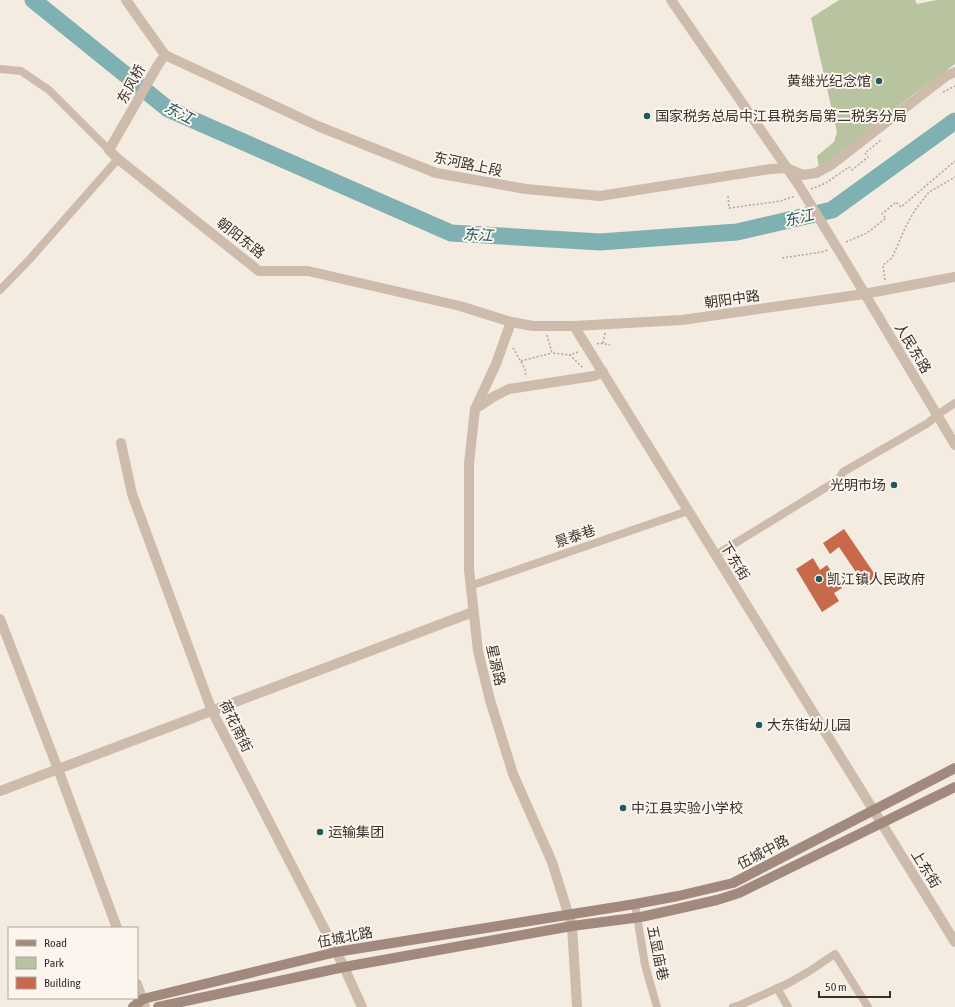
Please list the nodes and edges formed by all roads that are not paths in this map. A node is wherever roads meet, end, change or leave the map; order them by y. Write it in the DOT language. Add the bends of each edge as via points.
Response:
graph roads {
  1 [pos="126,0"];
  2 [pos="134,0"];
  3 [pos="671,0"];
  4 [pos="136,14"];
  5 [pos="165,55"];
  6 [pos="0,69"];
  7 [pos="955,72"];
  8 [pos="109,150"];
  9 [pos="118,159"];
  10 [pos="787,168"];
  11 [pos="955,277"];
  12 [pos="0,290"];
  13 [pos="864,294"];
  14 [pos="512,322"];
  15 [pos="574,326"];
  16 [pos="603,372"];
  17 [pos="955,403"];
  18 [pos="475,410"];
  19 [pos="937,414"];
  20 [pos="121,443"];
  21 [pos="955,445"];
  22 [pos="688,511"];
  23 [pos="716,555"];
  24 [pos="470,586"];
  25 [pos="473,612"];
  26 [pos="0,619"];
  27 [pos="212,711"];
  28 [pos="955,768"];
  29 [pos="58,769"];
  30 [pos="955,787"];
  31 [pos="0,791"];
  32 [pos="873,810"];
  33 [pos="881,824"];
  34 [pos="635,904"];
  35 [pos="568,915"];
  36 [pos="637,918"];
  37 [pos="572,926"];
  38 [pos="117,927"];
  39 [pos="955,942"];
  40 [pos="336,952"];
  41 [pos="344,967"];
  42 [pos="138,987"];
  43 [pos="777,988"];
  44 [pos="144,1003"];
  45 [pos="133,1007"];
  46 [pos="158,1007"];
  47 [pos="362,1007"];
  48 [pos="577,1007"];
  49 [pos="656,1007"];
  50 [pos="733,1007"];
  51 [pos="788,1007"];
  52 [pos="868,1007"];
  1 -- 4 [label="street"];
  2 -- 4 [label="street"];
  3 -- 10 [label="street, 人民东路"];
  4 -- 5 [label="street"];
  5 -- 8 [label="street, 东风桥"];
  5 -- 10 [label="street, 东河路上段" via="320,127 444,175 526,189 600,196"];
  6 -- 8 [label="street" via="21,71 49,90"];
  7 -- 10 [label="street" via="946,76 831,166 816,173 803,174"];
  8 -- 9 [label="street, 朝阳东路"];
  9 -- 12 [label="street"];
  9 -- 14 [label="street, 朝阳东路" via="259,271 308,272 460,306"];
  10 -- 13 [label="street, 人民东路, bridge"];
  11 -- 13 [label="street, 朝阳中路"];
  13 -- 15 [label="street, 朝阳中路" via="682,320"];
  13 -- 19 [label="street, 人民东路"];
  14 -- 15 [label="street, 朝阳中路" via="533,326"];
  14 -- 18 [label="street, 星源路"];
  15 -- 16 [label="street, 下东街"];
  16 -- 18 [label="street" via="594,376 509,389"];
  16 -- 22 [label="street, 下东街"];
  17 -- 19 [label="street"];
  18 -- 24 [label="street, 星源路" via="469,464"];
  19 -- 21 [label="street, 人民东路"];
  19 -- 23 [label="street" via="928,423 843,472 838,480"];
  20 -- 27 [label="street, 荷花南街" via="132,494"];
  22 -- 23 [label="street, 下东街"];
  22 -- 24 [label="street, 景泰巷"];
  23 -- 32 [label="street, 下东街"];
  24 -- 25 [label="street, 星源路"];
  25 -- 27 [label="street"];
  25 -- 35 [label="street, 星源路" via="478,651 490,700 513,774 552,862"];
  26 -- 29 [label="street"];
  27 -- 29 [label="street"];
  27 -- 40 [label="street, 荷花南街"];
  28 -- 32 [label="main road, 伍城中路"];
  29 -- 31 [label="street"];
  29 -- 38 [label="street"];
  30 -- 33 [label="main road, 伍城中路"];
  32 -- 33 [label="street, 上东街"];
  32 -- 34 [label="main road, 伍城中路" via="733,883"];
  33 -- 36 [label="main road, 伍城中路" via="739,893"];
  33 -- 39 [label="street, 上东街"];
  34 -- 35 [label="main road, 伍城中路"];
  34 -- 36 [label="street, 五显庙巷"];
  35 -- 37 [label="street, 星源路"];
  35 -- 40 [label="main road, 伍城北路"];
  36 -- 37 [label="main road, 伍城中路"];
  36 -- 49 [label="street, 五显庙巷"];
  37 -- 41 [label="main road, 伍城北路"];
  37 -- 48 [label="street, 星源路"];
  40 -- 41 [label="street, 荷花南街"];
  40 -- 44 [label="main road, 伍城北路"];
  41 -- 46 [label="main road, 伍城北路"];
  41 -- 47 [label="street, 荷花南街"];
  42 -- 44 [label="street"];
  43 -- 50 [label="street"];
  43 -- 51 [label="street"];
  43 -- 52 [label="street" via="835,954"];
  44 -- 45 [label="main road, 伍城北路"];
}
